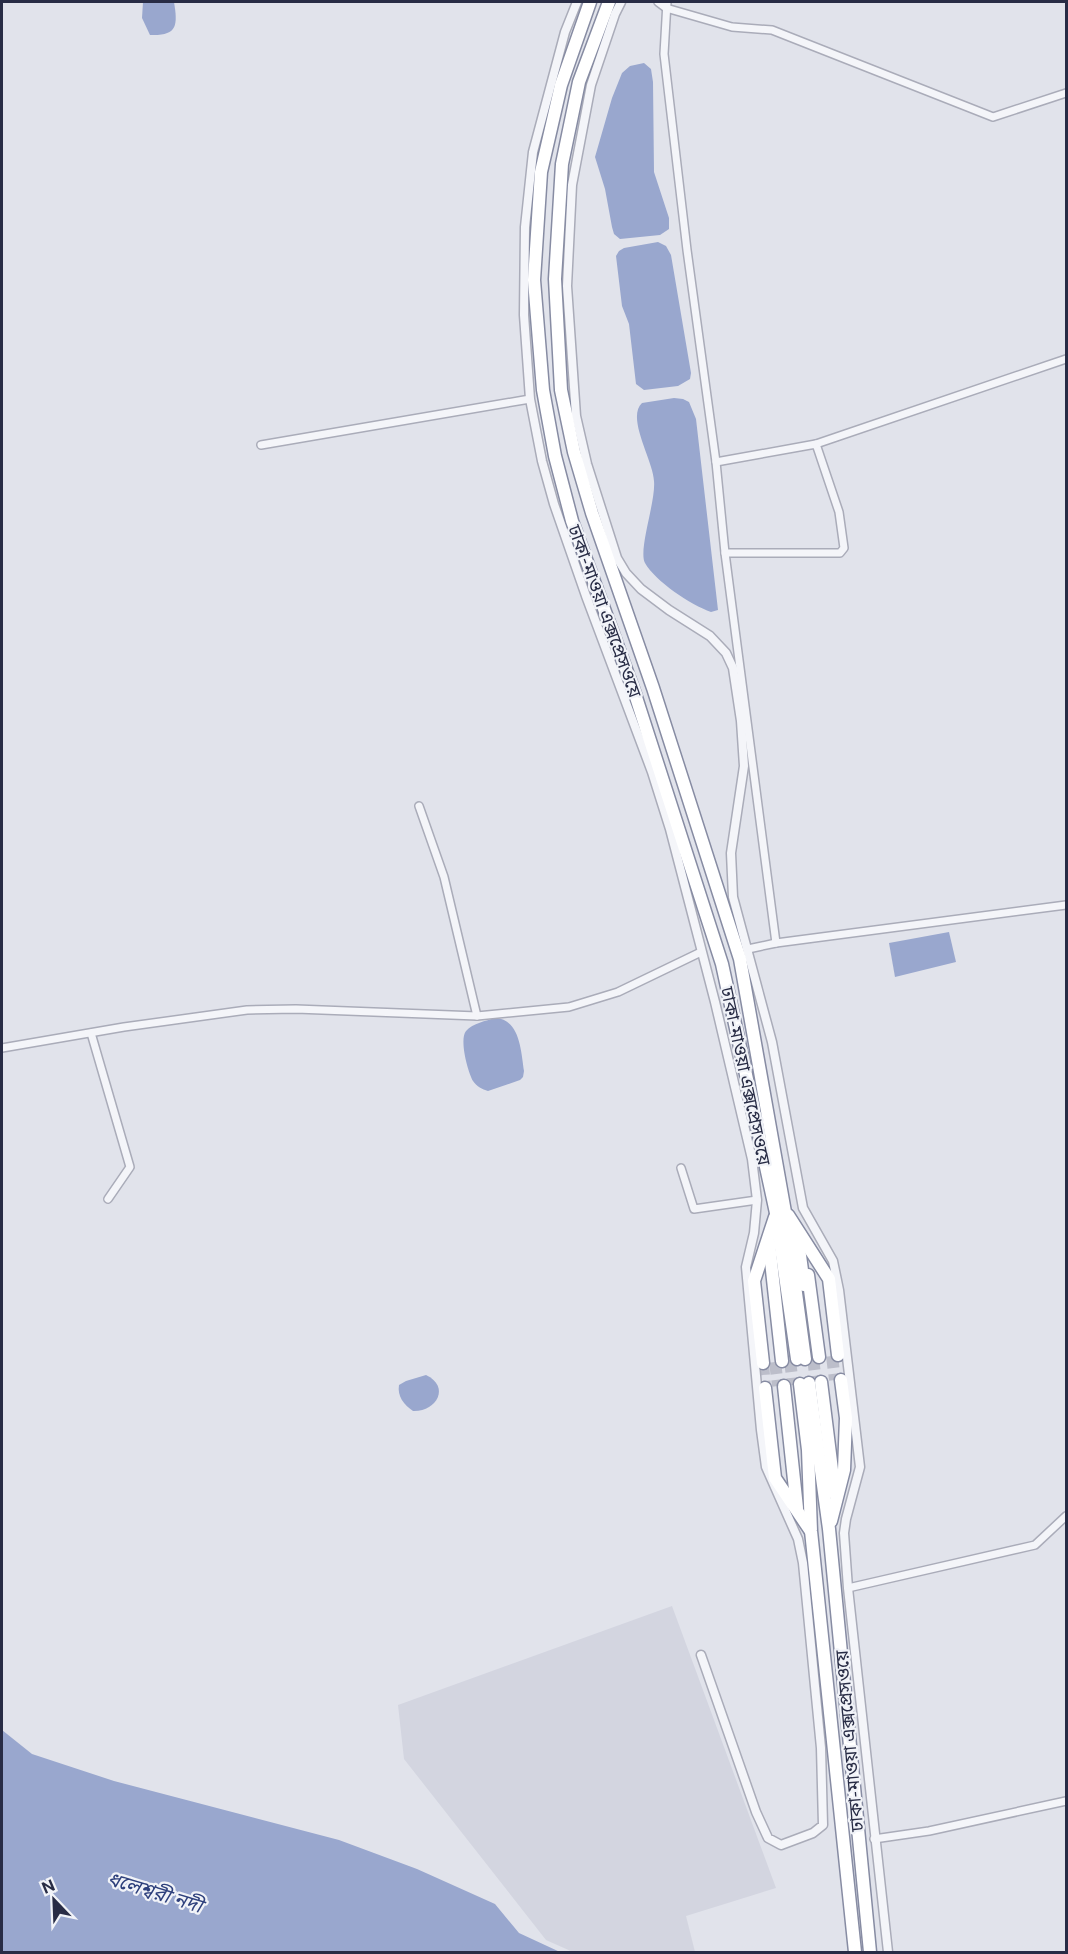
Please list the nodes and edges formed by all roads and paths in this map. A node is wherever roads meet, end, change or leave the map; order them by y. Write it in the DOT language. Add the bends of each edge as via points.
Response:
graph roads {
  1 [pos="577,2"];
  2 [pos="590,2"];
  3 [pos="609,2"];
  4 [pos="621,2"];
  5 [pos="658,2"];
  6 [pos="667,5"];
  7 [pos="1066,93"];
  8 [pos="1066,359"];
  9 [pos="530,399"];
  10 [pos="816,444"];
  11 [pos="261,445"];
  12 [pos="716,462"];
  13 [pos="725,553"];
  14 [pos="419,806"];
  15 [pos="1066,905"];
  16 [pos="776,943"];
  17 [pos="748,949"];
  18 [pos="701,952"];
  19 [pos="477,1016"];
  20 [pos="91,1033"];
  21 [pos="2,1048"];
  22 [pos="681,1168"];
  23 [pos="108,1199"];
  24 [pos="756,1200"];
  25 [pos="775,1221"];
  26 [pos="797,1229"];
  27 [pos="804,1241"];
  28 [pos="763,1254"];
  29 [pos="814,1257"];
  30 [pos="801,1359"];
  31 [pos="804,1384"];
  32 [pos="839,1487"];
  33 [pos="835,1507"];
  34 [pos="1066,1516"];
  35 [pos="801,1517"];
  36 [pos="829,1529"];
  37 [pos="848,1588"];
  38 [pos="701,1655"];
  39 [pos="1066,1801"];
  40 [pos="874,1839"];
  41 [pos="855,1953"];
  42 [pos="870,1953"];
  43 [pos="888,1953"];
  1 -- 9 [label="street" via="565,32 533,152 525,228 524,315"];
  2 -- 25 [label="highway, ঢাকা-মাওয়া এক্সপ্রেসওয়ে" via="561,85 541,172 534,280 543,390 572,521 635,694 722,964"];
  3 -- 25 [label="highway, ঢাকা-মাওয়া এক্সপ্রেসওয়ে" via="579,82 562,164 555,279 561,390 592,513 741,959"];
  4 -- 17 [label="street" via="591,85 572,185 567,286 576,416 587,464 617,558 626,573 651,596 710,636 726,653 733,668 744,766 731,878"];
  5 -- 6 [label="street"];
  6 -- 7 [label="street" via="732,27 772,30 993,117"];
  6 -- 12 [label="street" via="665,66"];
  8 -- 10 [label="street"];
  9 -- 11 [label="street"];
  9 -- 18 [label="street" via="554,504 652,772"];
  10 -- 12 [label="street"];
  10 -- 13 [label="street" via="839,512 842,551"];
  12 -- 13 [label="street"];
  13 -- 16 [label="street"];
  14 -- 19 [label="street" via="444,877"];
  15 -- 16 [label="street"];
  16 -- 17 [label="street"];
  17 -- 37 [label="street" via="772,1042 803,1208 833,1261 839,1290 860,1467 844,1533"];
  18 -- 19 [label="street" via="618,992 569,1007"];
  18 -- 24 [label="street" via="752,1159"];
  19 -- 20 [label="street" via="247,1010"];
  20 -- 21 [label="street"];
  20 -- 23 [label="street" via="130,1167"];
  22 -- 24 [label="street" via="694,1209"];
  24 -- 38 [label="street" via="746,1267 748,1305 766,1467 798,1539 803,1563 821,1748 823,1825 813,1833 782,1845 768,1838"];
  25 -- 26 [label="highway, ঢাকা-মাওয়া এক্সপ্রেসওয়ে"];
  25 -- 28 [label="highway, ঢাকা-মাওয়া এক্সপ্রেসওয়ে"];
  25 -- 30 [label="highway, ঢাকা-মাওয়া এক্সপ্রেসওয়ে"];
  25 -- 30 [label="highway, ঢাকা-মাওয়া এক্সপ্রেসওয়ে"];
  26 -- 27 [label="highway, ঢাকা-মাওয়া এক্সপ্রেসওয়ে"];
  26 -- 30 [label="highway, ঢাকা-মাওয়া এক্সপ্রেসওয়ে"];
  27 -- 29 [label="highway, ঢাকা-মাওয়া এক্সপ্রেসওয়ে"];
  27 -- 30 [label="highway, ঢাকা-মাওয়া এক্সপ্রেসওয়ে"];
  28 -- 30 [label="highway, ঢাকা-মাওয়া এক্সপ্রেসওয়ে"];
  28 -- 30 [label="highway, ঢাকা-মাওয়া এক্সপ্রেসওয়ে" via="759,1281"];
  29 -- 30 [label="highway, ঢাকা-মাওয়া এক্সপ্রেসওয়ে"];
  29 -- 30 [label="highway, ঢাকা-মাওয়া এক্সপ্রেসওয়ে" via="822,1268"];
  31 -- 32 [label="highway, ঢাকা-মাওয়া এক্সপ্রেসওয়ে"];
  31 -- 32 [label="highway, ঢাকা-মাওয়া এক্সপ্রেসওয়ে" via="846,1418 844,1470"];
  31 -- 33 [label="highway, ঢাকা-মাওয়া এক্সপ্রেসওয়ে"];
  31 -- 35 [label="highway, ঢাকা-মাওয়া এক্সপ্রেসওয়ে"];
  31 -- 35 [label="highway, ঢাকা-মাওয়া এক্সপ্রেসওয়ে" via="808,1450"];
  31 -- 35 [label="highway, ঢাকা-মাওয়া এক্সপ্রেসওয়ে" via="783,1490"];
  31 -- 36 [label="highway, ঢাকা-মাওয়া এক্সপ্রেসওয়ে"];
  32 -- 33 [label="highway, ঢাকা-মাওয়া এক্সপ্রেসওয়ে"];
  33 -- 36 [label="highway, ঢাকা-মাওয়া এক্সপ্রেসওয়ে"];
  34 -- 37 [label="street" via="1035,1545"];
  35 -- 41 [label="highway, ঢাকা-মাওয়া এক্সপ্রেসওয়ে"];
  36 -- 42 [label="highway, ঢাকা-মাওয়া এক্সপ্রেসওয়ে"];
  37 -- 40 [label="street"];
  39 -- 40 [label="street"];
  40 -- 43 [label="street"];
}
